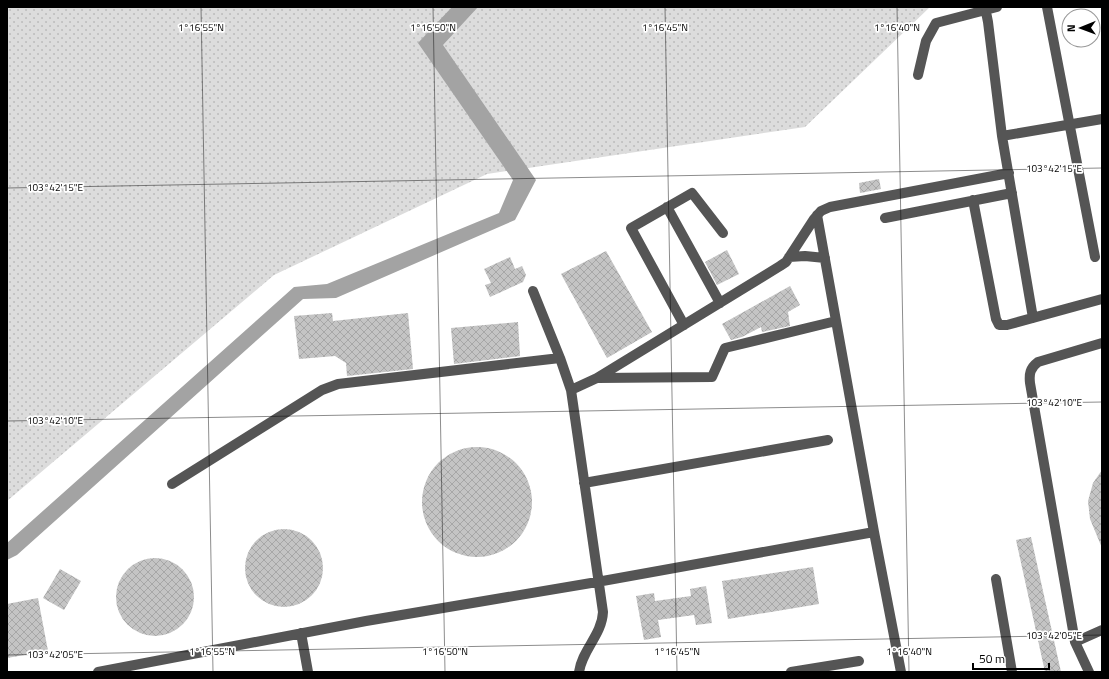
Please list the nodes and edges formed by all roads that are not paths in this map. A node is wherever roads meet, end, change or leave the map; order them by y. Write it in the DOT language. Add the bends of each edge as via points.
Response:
graph roads {
  1 [pos="997,7"];
  2 [pos="1047,7"];
  3 [pos="985,9"];
  4 [pos="918,75"];
  5 [pos="1102,119"];
  6 [pos="1070,125"];
  7 [pos="1002,136"];
  8 [pos="1009,173"];
  9 [pos="1012,193"];
  10 [pos="973,200"];
  11 [pos="667,207"];
  12 [pos="817,215"];
  13 [pos="886,218"];
  14 [pos="723,233"];
  15 [pos="789,257"];
  16 [pos="1094,257"];
  17 [pos="825,258"];
  18 [pos="533,291"];
  19 [pos="1102,299"];
  20 [pos="720,303"];
  21 [pos="1033,318"];
  22 [pos="836,321"];
  23 [pos="684,325"];
  24 [pos="1102,343"];
  25 [pos="560,358"];
  26 [pos="597,378"];
  27 [pos="571,390"];
  28 [pos="828,440"];
  29 [pos="584,483"];
  30 [pos="172,484"];
  31 [pos="874,532"];
  32 [pos="996,580"];
  33 [pos="598,582"];
  34 [pos="1102,630"];
  35 [pos="301,633"];
  36 [pos="1075,642"];
  37 [pos="859,661"];
  38 [pos="98,672"];
  39 [pos="308,672"];
  40 [pos="579,672"];
  41 [pos="792,672"];
  42 [pos="902,672"];
  43 [pos="1012,672"];
  44 [pos="1088,672"];
  1 -- 3 [label="lane"];
  2 -- 6 [label="lane"];
  3 -- 4 [label="lane" via="936,23 926,41"];
  3 -- 7 [label="lane"];
  5 -- 6 [label="lane"];
  6 -- 7 [label="lane"];
  6 -- 16 [label="lane"];
  7 -- 8 [label="lane"];
  8 -- 9 [label="lane"];
  8 -- 12 [label="lane" via="830,207"];
  9 -- 10 [label="lane"];
  9 -- 21 [label="lane"];
  10 -- 13 [label="lane"];
  10 -- 21 [label="lane" via="999,325"];
  11 -- 14 [label="lane" via="692,194"];
  11 -- 20 [label="lane"];
  11 -- 23 [label="lane" via="631,228"];
  12 -- 15 [label="lane"];
  12 -- 17 [label="lane"];
  15 -- 17 [label="lane"];
  15 -- 20 [label="lane" via="786,262"];
  17 -- 22 [label="lane"];
  18 -- 25 [label="lane"];
  19 -- 21 [label="lane"];
  20 -- 23 [label="lane"];
  22 -- 26 [label="lane" via="725,348 712,377"];
  22 -- 31 [label="lane"];
  23 -- 26 [label="lane"];
  24 -- 36 [label="lane" via="1038,362 1029,374"];
  25 -- 27 [label="lane"];
  25 -- 30 [label="lane" via="338,384 322,390"];
  26 -- 27 [label="lane"];
  27 -- 29 [label="lane"];
  28 -- 29 [label="lane"];
  29 -- 33 [label="lane"];
  31 -- 33 [label="lane"];
  31 -- 42 [label="lane"];
  32 -- 43 [label="lane"];
  33 -- 35 [label="lane"];
  33 -- 40 [label="lane" via="602,620 580,661"];
  34 -- 36 [label="lane"];
  35 -- 38 [label="lane"];
  35 -- 39 [label="lane"];
  36 -- 44 [label="lane"];
  37 -- 41 [label="lane"];
}
